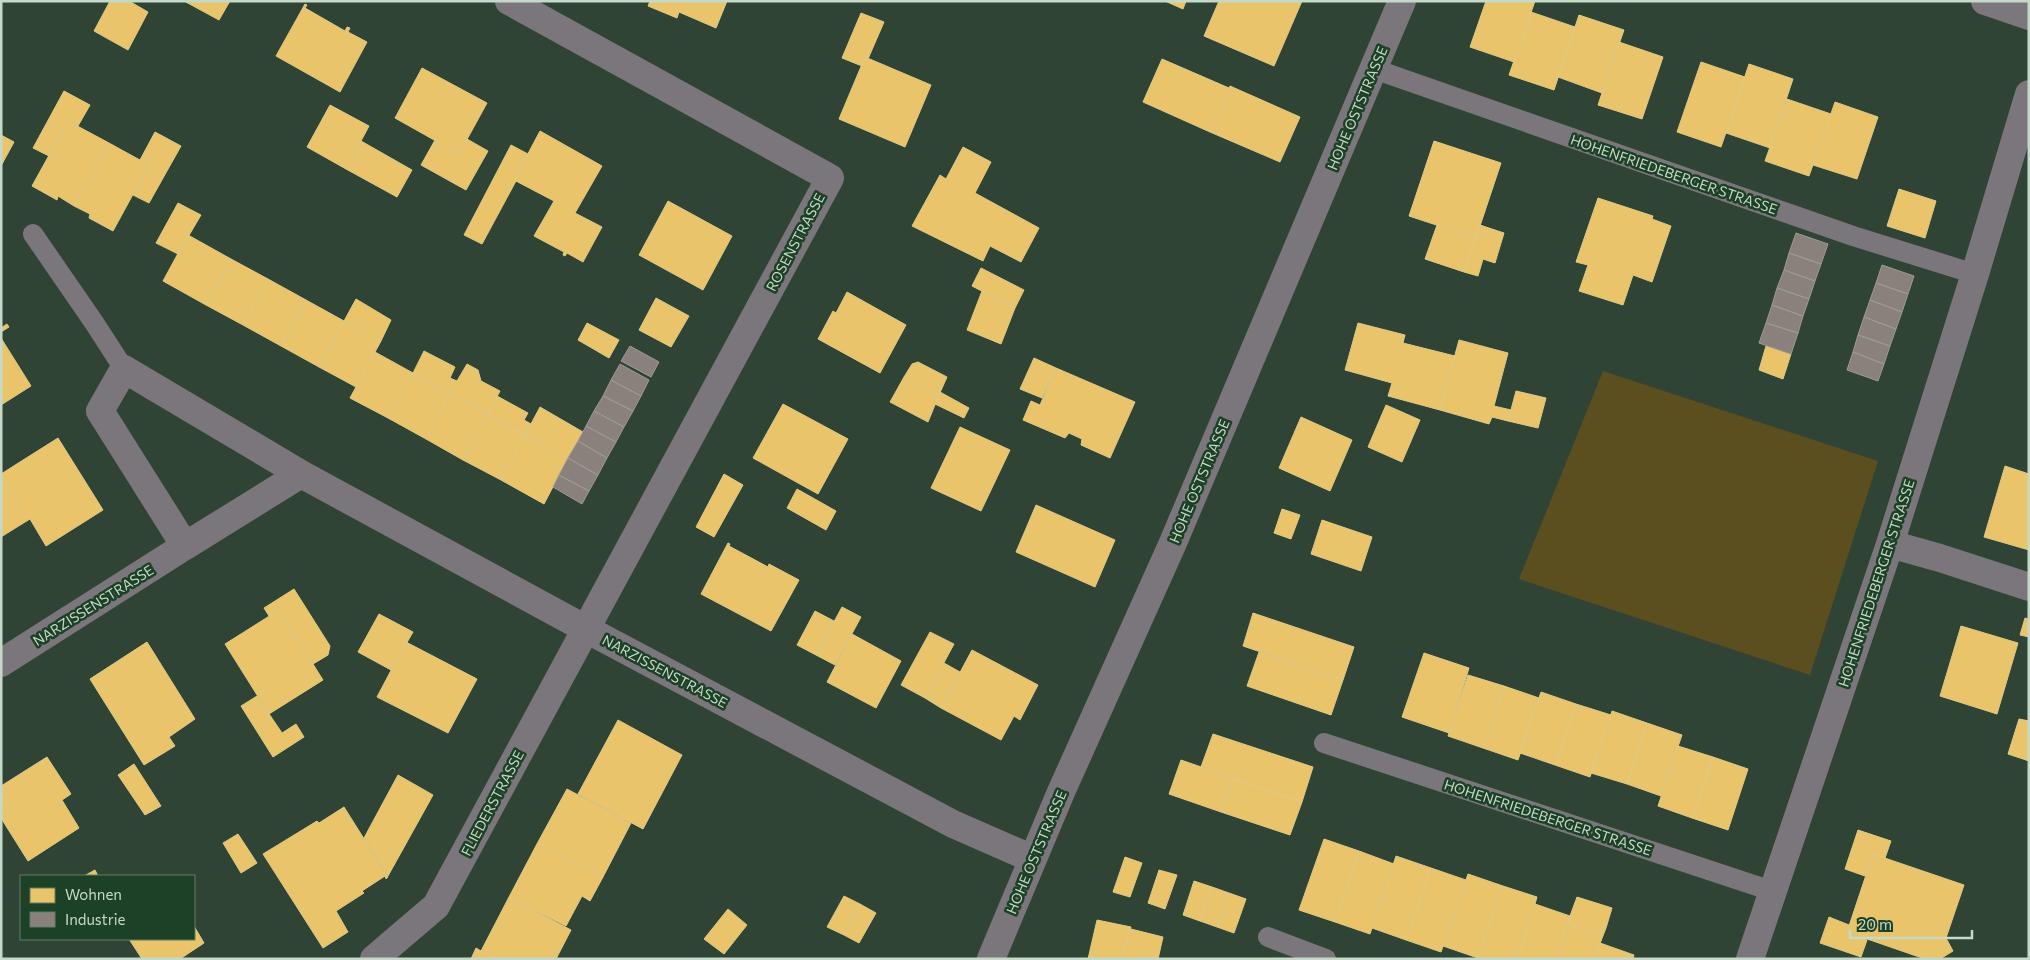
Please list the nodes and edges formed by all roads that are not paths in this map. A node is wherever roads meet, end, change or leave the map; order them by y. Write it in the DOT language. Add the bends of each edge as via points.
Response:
graph roads {
  1 [pos="509,1"];
  2 [pos="1402,1"];
  3 [pos="1985,1"];
  4 [pos="2029,16"];
  5 [pos="1374,69"];
  6 [pos="2029,94"];
  7 [pos="33,234"];
  8 [pos="1975,274"];
  9 [pos="124,369"];
  10 [pos="301,474"];
  11 [pos="1890,544"];
  12 [pos="185,546"];
  13 [pos="2029,587"];
  14 [pos="586,629"];
  15 [pos="1,663"];
  16 [pos="1324,743"];
  17 [pos="1033,859"];
  18 [pos="1772,891"];
  19 [pos="1268,937"];
  20 [pos="374,959"];
  21 [pos="991,959"];
  22 [pos="1326,959"];
  23 [pos="1750,959"];
  1 -- 14 [label="street, ROSENSTRASSE" via="830,178"];
  2 -- 5 [label="street, HOHE OSTSTRASSE"];
  3 -- 4 [label="street"];
  5 -- 8 [label="lane, HOHENFRIEDEBERGER STRASSE" via="1853,236"];
  5 -- 17 [label="street, HOHE OSTSTRASSE" via="1176,536"];
  6 -- 8 [label="street, HOHENFRIEDEBERGER STRASSE"];
  7 -- 9 [label="lane, NARZISSENSTRASSE"];
  8 -- 11 [label="street, HOHENFRIEDEBERGER STRASSE"];
  9 -- 10 [label="street, NARZISSENSTRASSE"];
  9 -- 12 [label="street" via="100,411"];
  10 -- 12 [label="street, NARZISSENSTRASSE"];
  10 -- 14 [label="street, NARZISSENSTRASSE"];
  11 -- 13 [label="street"];
  11 -- 18 [label="street, HOHENFRIEDEBERGER STRASSE"];
  12 -- 15 [label="street, NARZISSENSTRASSE"];
  14 -- 17 [label="street, NARZISSENSTRASSE" via="953,824"];
  14 -- 20 [label="street, FLIEDERSTRASSE" via="436,906"];
  16 -- 18 [label="lane, HOHENFRIEDEBERGER STRASSE"];
  17 -- 21 [label="street, HOHE OSTSTRASSE"];
  18 -- 23 [label="street, HOHENFRIEDEBERGER STRASSE"];
  19 -- 22 [label="lane"];
}
